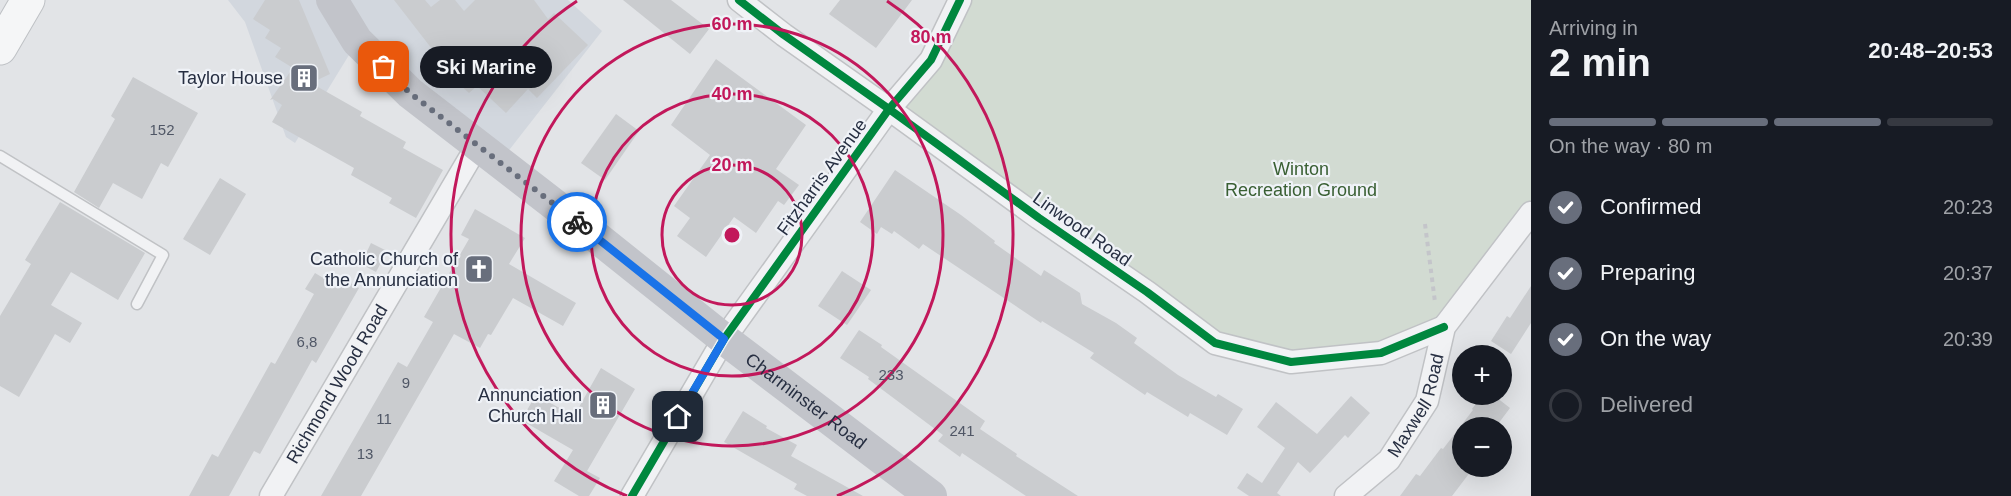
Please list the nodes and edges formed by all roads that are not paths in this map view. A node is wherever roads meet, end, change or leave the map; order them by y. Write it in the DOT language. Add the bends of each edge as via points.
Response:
graph roads {
  1 [pos="28,0"];
  2 [pos="739,0"];
  3 [pos="960,0"];
  4 [pos="335,1"];
  5 [pos="3,35"];
  6 [pos="889,109"];
  7 [pos="477,146"];
  8 [pos="0,156"];
  9 [pos="1531,213"];
  10 [pos="137,304"];
  11 [pos="1441,328"];
  12 [pos="724,339"];
  13 [pos="271,496"];
  14 [pos="632,496"];
  15 [pos="931,496"];
  16 [pos="1346,496"];
  1 -- 5 [label="main road"];
  2 -- 6 [label="street, Linwood Road"];
  3 -- 6 [label="street, Fitzharris Avenue" via="930,60"];
  4 -- 7 [label="main road, Charminster Road" via="357,41 410,93"];
  6 -- 11 [label="street, Linwood Road" via="1215,343 1291,362 1381,353"];
  6 -- 12 [label="street, Fitzharris Avenue"];
  7 -- 12 [label="main road, Charminster Road"];
  7 -- 13 [label="street, Richmond Wood Road"];
  8 -- 10 [label="lane" via="163,255"];
  9 -- 11 [label="street, Maxwell Road"];
  11 -- 16 [label="street, Maxwell Road" via="1427,401 1389,460"];
  12 -- 14 [label="street, Fitzharris Avenue"];
  12 -- 15 [label="main road, Charminster Road"];
}
